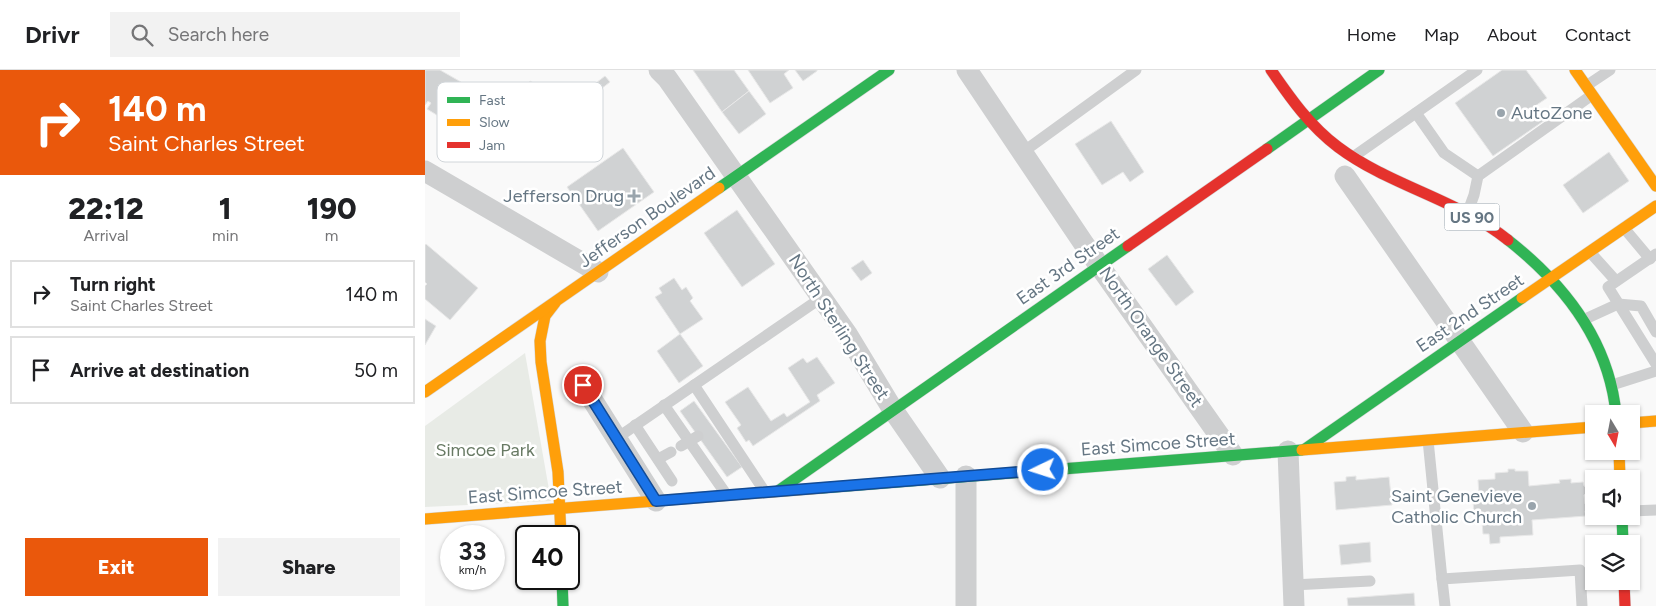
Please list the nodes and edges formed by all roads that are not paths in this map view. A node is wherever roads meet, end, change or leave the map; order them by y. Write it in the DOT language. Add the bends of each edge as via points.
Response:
graph roads {
  1 [pos="659,70"];
  2 [pos="889,70"];
  3 [pos="967,70"];
  4 [pos="1136,70"];
  5 [pos="1271,70"];
  6 [pos="1379,70"];
  7 [pos="1477,70"];
  8 [pos="1575,70"];
  9 [pos="1610,70"];
  10 [pos="1589,91"];
  11 [pos="1416,113"];
  12 [pos="1307,120"];
  13 [pos="1023,152"];
  14 [pos="1349,167"];
  15 [pos="425,171"];
  16 [pos="1478,176"];
  17 [pos="737,177"];
  18 [pos="1656,186"];
  19 [pos="1656,206"];
  20 [pos="1467,214"];
  21 [pos="1624,228"];
  22 [pos="1591,252"];
  23 [pos="1653,257"];
  24 [pos="1101,265"];
  25 [pos="598,272"];
  26 [pos="1552,278"];
  27 [pos="1616,281"];
  28 [pos="821,298"];
  29 [pos="557,301"];
  30 [pos="1618,304"];
  31 [pos="1583,320"];
  32 [pos="1656,332"];
  33 [pos="1459,341"];
  34 [pos="1656,364"];
  35 [pos="1656,371"];
  36 [pos="583,385"];
  37 [pos="694,385"];
  38 [pos="1612,385"];
  39 [pos="425,392"];
  40 [pos="664,405"];
  41 [pos="1615,405"];
  42 [pos="893,410"];
  43 [pos="1656,421"];
  44 [pos="1640,422"];
  45 [pos="635,425"];
  46 [pos="1585,427"];
  47 [pos="1523,432"];
  48 [pos="617,438"];
  49 [pos="1428,440"];
  50 [pos="685,444"];
  51 [pos="1296,450"];
  52 [pos="1233,455"];
  53 [pos="658,459"];
  54 [pos="966,476"];
  55 [pos="940,478"];
  56 [pos="672,481"];
  57 [pos="778,491"];
  58 [pos="765,492"];
  59 [pos="726,495"];
  60 [pos="656,501"];
  61 [pos="561,509"];
  62 [pos="1656,510"];
  63 [pos="1640,511"];
  64 [pos="425,519"];
  65 [pos="561,525"];
  66 [pos="1443,579"];
  67 [pos="1370,581"];
  68 [pos="1293,585"];
  69 [pos="562,590"];
  70 [pos="1624,590"];
  71 [pos="563,606"];
  72 [pos="966,606"];
  73 [pos="1294,606"];
  74 [pos="1445,606"];
  75 [pos="1582,606"];
  76 [pos="1625,606"];
  1 -- 17 [label="street, North Sterling Street"];
  2 -- 17 [label="main road, Jefferson Boulevard"];
  3 -- 13 [label="street, North Orange Street"];
  4 -- 13 [label="lane"];
  5 -- 12 [label="main road, US 90"];
  6 -- 12 [label="main road, East 3rd Street"];
  7 -- 11 [label="lane"];
  8 -- 10 [label="main road"];
  9 -- 10 [label="lane"];
  10 -- 16 [label="lane"];
  10 -- 18 [label="main road"];
  11 -- 14 [label="lane"];
  11 -- 16 [label="lane" via="1444,153"];
  12 -- 14 [label="main road, US 90"];
  12 -- 24 [label="main road, East 3rd Street"];
  13 -- 24 [label="street, North Orange Street"];
  14 -- 20 [label="main road, US 90" via="1377,172"];
  14 -- 33 [label="street"];
  15 -- 25 [label="street"];
  16 -- 20 [label="lane"];
  17 -- 25 [label="main road, Jefferson Boulevard"];
  17 -- 28 [label="street, North Sterling Street"];
  19 -- 21 [label="main road, East 2nd Street"];
  20 -- 26 [label="main road, US 90" via="1526,252"];
  21 -- 22 [label="main road, East 2nd Street"];
  21 -- 23 [label="lane"];
  22 -- 26 [label="main road, East 2nd Street"];
  22 -- 27 [label="lane"];
  23 -- 27 [label="lane"];
  24 -- 42 [label="main road, East 3rd Street"];
  24 -- 52 [label="street, North Orange Street"];
  25 -- 29 [label="main road, Jefferson Boulevard"];
  26 -- 31 [label="main road, US 90"];
  26 -- 33 [label="main road, East 2nd Street"];
  27 -- 30 [label="lane" via="1608,287"];
  28 -- 37 [label="lane"];
  28 -- 42 [label="street, North Sterling Street"];
  29 -- 39 [label="main road, Jefferson Boulevard"];
  29 -- 61 [label="main road" via="545,316 540,342"];
  30 -- 31 [label="lane"];
  30 -- 32 [label="lane" via="1641,306"];
  30 -- 34 [label="lane"];
  31 -- 38 [label="main road, US 90"];
  33 -- 47 [label="street"];
  33 -- 51 [label="main road, East 2nd Street"];
  35 -- 38 [label="lane"];
  36 -- 48 [label="street"];
  37 -- 40 [label="lane"];
  37 -- 58 [label="lane" via="716,425"];
  38 -- 41 [label="main road, US 90"];
  40 -- 45 [label="lane"];
  40 -- 50 [label="lane"];
  42 -- 55 [label="street, North Sterling Street"];
  42 -- 57 [label="main road, East 3rd Street"];
  43 -- 44 [label="main road"];
  45 -- 48 [label="lane"];
  45 -- 53 [label="lane"];
  46 -- 47 [label="main road, East Simcoe Street"];
  47 -- 49 [label="main road, East Simcoe Street"];
  48 -- 60 [label="street"];
  49 -- 51 [label="main road, East Simcoe Street"];
  49 -- 66 [label="lane"];
  50 -- 53 [label="lane"];
  50 -- 59 [label="lane"];
  51 -- 52 [label="main road, East Simcoe Street"];
  51 -- 68 [label="street"];
  52 -- 54 [label="main road, East Simcoe Street"];
  53 -- 56 [label="lane"];
  54 -- 55 [label="main road, East Simcoe Street"];
  54 -- 72 [label="street"];
  55 -- 57 [label="main road, East Simcoe Street"];
  57 -- 58 [label="main road, East Simcoe Street"];
  58 -- 59 [label="main road, East Simcoe Street"];
  59 -- 60 [label="main road, East Simcoe Street"];
  60 -- 61 [label="main road, East Simcoe Street"];
  61 -- 64 [label="main road, East Simcoe Street"];
  61 -- 65 [label="main road"];
  62 -- 63 [label="lane"];
  66 -- 74 [label="lane"];
  66 -- 75 [label="lane" via="1580,570"];
  67 -- 68 [label="lane"];
  68 -- 73 [label="street"];
  69 -- 71 [label="main road"];
  70 -- 76 [label="main road"];
}
